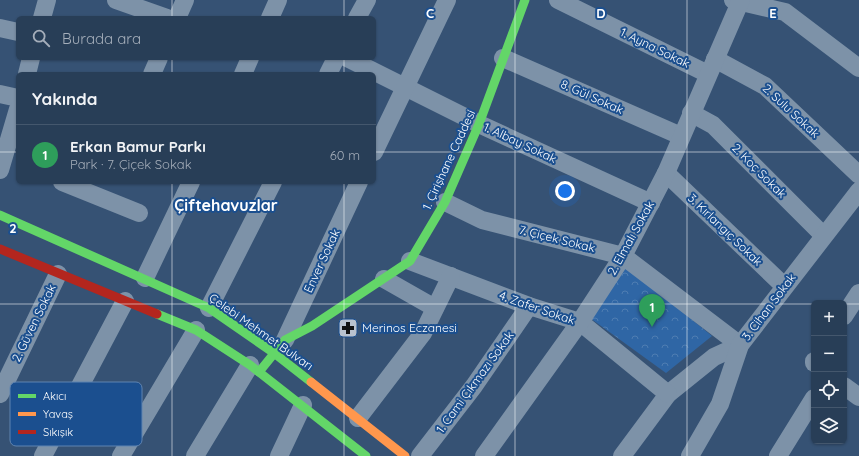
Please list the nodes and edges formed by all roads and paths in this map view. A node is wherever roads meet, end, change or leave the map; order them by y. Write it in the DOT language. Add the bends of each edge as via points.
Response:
graph roads {
  1 [pos="47,0"];
  2 [pos="116,0"];
  3 [pos="185,0"];
  4 [pos="278,0"];
  5 [pos="367,0"];
  6 [pos="447,0"];
  7 [pos="525,0"];
  8 [pos="558,0"];
  9 [pos="738,1"];
  10 [pos="787,6"];
  11 [pos="43,16"];
  12 [pos="161,16"];
  13 [pos="178,16"];
  14 [pos="271,16"];
  15 [pos="358,16"];
  16 [pos="0,28"];
  17 [pos="16,32"];
  18 [pos="503,58"];
  19 [pos="158,60"];
  20 [pos="249,60"];
  21 [pos="335,60"];
  22 [pos="351,60"];
  23 [pos="712,66"];
  24 [pos="859,68"];
  25 [pos="153,72"];
  26 [pos="244,72"];
  27 [pos="329,72"];
  28 [pos="376,72"];
  29 [pos="376,72"];
  30 [pos="405,86"];
  31 [pos="0,94"];
  32 [pos="16,98"];
  33 [pos="691,113"];
  34 [pos="16,117"];
  35 [pos="479,124"];
  36 [pos="681,136"];
  37 [pos="376,148"];
  38 [pos="5,162"];
  39 [pos="666,173"];
  40 [pos="859,175"];
  41 [pos="73,184"];
  42 [pos="190,184"];
  43 [pos="272,184"];
  44 [pos="359,184"];
  45 [pos="101,189"];
  46 [pos="859,191"];
  47 [pos="445,202"];
  48 [pos="651,203"];
  49 [pos="138,213"];
  50 [pos="0,215"];
  51 [pos="823,235"];
  52 [pos="0,249"];
  53 [pos="623,256"];
  54 [pos="410,261"];
  55 [pos="58,274"];
  56 [pos="451,276"];
  57 [pos="145,278"];
  58 [pos="384,279"];
  59 [pos="784,286"];
  60 [pos="859,293"];
  61 [pos="125,301"];
  62 [pos="529,306"];
  63 [pos="209,308"];
  64 [pos="435,308"];
  65 [pos="847,311"];
  66 [pos="580,322"];
  67 [pos="196,330"];
  68 [pos="740,345"];
  69 [pos="279,346"];
  70 [pos="255,368"];
  71 [pos="82,382"];
  72 [pos="847,388"];
  73 [pos="0,394"];
  74 [pos="668,394"];
  75 [pos="859,397"];
  76 [pos="811,403"];
  77 [pos="303,405"];
  78 [pos="358,418"];
  79 [pos="142,421"];
  80 [pos="48,446"];
  81 [pos="127,446"];
  82 [pos="359,453"];
  83 [pos="43,456"];
  84 [pos="121,456"];
  85 [pos="195,456"];
  86 [pos="279,456"];
  87 [pos="405,456"];
  88 [pos="420,456"];
  89 [pos="484,456"];
  90 [pos="622,456"];
  91 [pos="690,456"];
  92 [pos="778,456"];
  1 -- 11 [label="street"];
  2 -- 12 [label="street"];
  3 -- 13 [label="street"];
  4 -- 14 [label="street"];
  5 -- 15 [label="street"];
  6 -- 30 [label="street"];
  7 -- 18 [label="main road, 1. Çirişhane Caddesi"];
  8 -- 23 [label="street, 1. Ayna Sokak"];
  9 -- 10 [label="street"];
  9 -- 23 [label="street, 2. Elmalı Sokak"];
  10 -- 24 [label="street"];
  16 -- 17 [label="street"];
  18 -- 35 [label="main road, 1. Çirişhane Caddesi"];
  18 -- 36 [label="street, 8. Gül Sokak"];
  19 -- 25 [label="street"];
  20 -- 26 [label="street"];
  21 -- 27 [label="street"];
  22 -- 28 [label="street, 1. Albay Sokak"];
  23 -- 33 [label="street, 2. Elmalı Sokak"];
  23 -- 40 [label="street, 2. Sulu Sokak" via="765,86"];
  29 -- 30 [label="street, 1. Albay Sokak"];
  30 -- 35 [label="street, 1. Albay Sokak"];
  30 -- 37 [label="street"];
  31 -- 32 [label="street"];
  33 -- 36 [label="street, 2. Elmalı Sokak"];
  33 -- 51 [label="street, 2. Koç Sokak" via="713,125"];
  34 -- 38 [label="street"];
  35 -- 47 [label="main road, 1. Çirişhane Caddesi"];
  35 -- 48 [label="street, 1. Albay Sokak"];
  36 -- 39 [label="street, 2. Elmalı Sokak"];
  39 -- 48 [label="street, 2. Elmalı Sokak"];
  39 -- 59 [label="street, 3. Kırlangıç Sokak"];
  41 -- 45 [label="street"];
  42 -- 57 [label="street"];
  43 -- 63 [label="street"];
  44 -- 69 [label="street, Enver Sokak"];
  45 -- 49 [label="street"];
  46 -- 51 [label="street, 3. Cihan Sokak"];
  47 -- 53 [label="street, 7. Çiçek Sokak" via="482,220"];
  47 -- 54 [label="main road, 1. Çirişhane Caddesi"];
  48 -- 53 [label="street, 2. Elmalı Sokak"];
  50 -- 57 [label="main road, Çelebi Mehmet Bulvarı"];
  51 -- 59 [label="street, 3. Cihan Sokak"];
  52 -- 55 [label="main road"];
  53 -- 66 [label="street, 2. Elmalı Sokak"];
  53 -- 68 [label="street, 7. Çiçek Sokak"];
  54 -- 56 [label="street, 4. Zafer Sokak"];
  54 -- 58 [label="main road, 1. Çirişhane Caddesi"];
  55 -- 61 [label="main road"];
  55 -- 73 [label="street, 2. Güven Sokak"];
  56 -- 62 [label="street, 4. Zafer Sokak"];
  56 -- 64 [label="street"];
  57 -- 63 [label="main road, Çelebi Mehmet Bulvarı"];
  58 -- 64 [label="street"];
  58 -- 69 [label="main road, 1. Çirişhane Caddesi"];
  59 -- 68 [label="street, 3. Cihan Sokak"];
  60 -- 65 [label="street"];
  61 -- 67 [label="main road"];
  61 -- 71 [label="street"];
  62 -- 66 [label="street, 4. Zafer Sokak"];
  62 -- 88 [label="street, 1. Cami Çıkmazı Sokak" via="474,386"];
  63 -- 69 [label="main road, Çelebi Mehmet Bulvarı"];
  64 -- 78 [label="street" via="423,333"];
  66 -- 74 [label="street, 4. Zafer Sokak"];
  66 -- 89 [label="street, 2. Elmalı Sokak"];
  67 -- 70 [label="main road"];
  67 -- 79 [label="street"];
  68 -- 74 [label="street" via="714,357"];
  68 -- 91 [label="street, 3. Cihan Sokak" via="720,404"];
  69 -- 70 [label="main road, 1. Çirişhane Caddesi"];
  69 -- 78 [label="main road, Çelebi Mehmet Bulvarı"];
  70 -- 77 [label="main road"];
  70 -- 85 [label="street"];
  72 -- 75 [label="street"];
  74 -- 90 [label="street"];
  76 -- 92 [label="street"];
  77 -- 82 [label="main road"];
  77 -- 86 [label="street"];
  78 -- 87 [label="main road, Çelebi Mehmet Bulvarı"];
  80 -- 83 [label="street"];
  81 -- 84 [label="street"];
}
